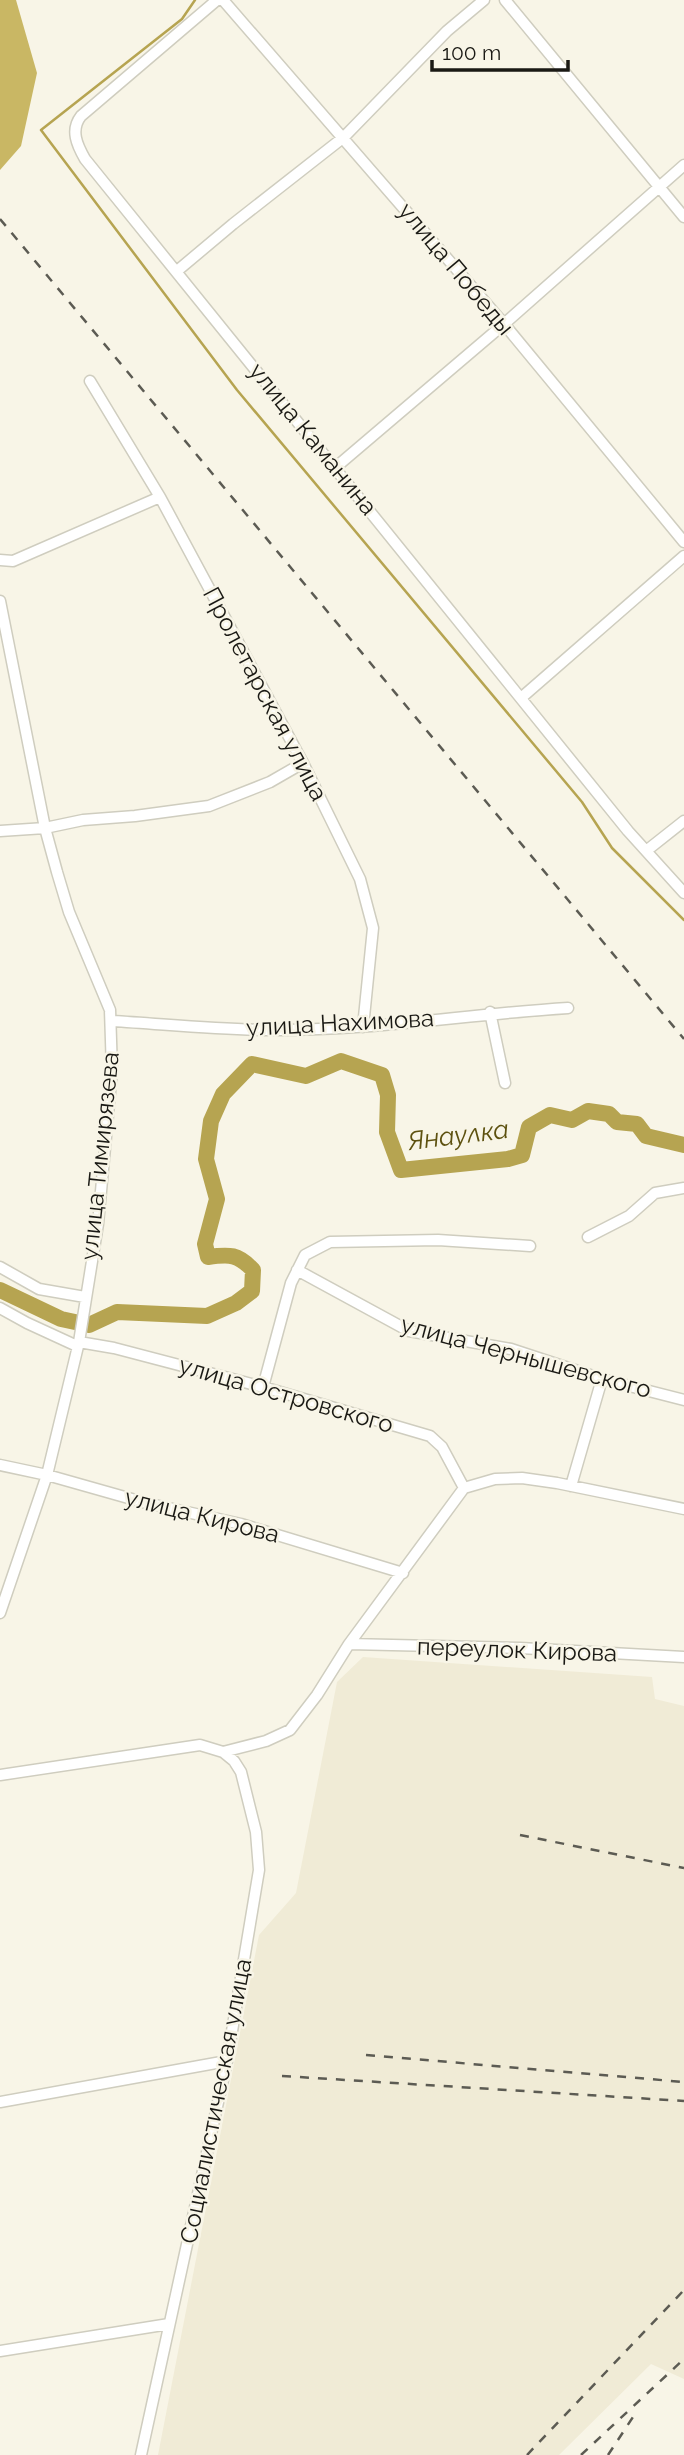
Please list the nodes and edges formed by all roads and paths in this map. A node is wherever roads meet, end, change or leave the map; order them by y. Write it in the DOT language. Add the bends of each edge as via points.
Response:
graph roads {
  1 [pos="217,0"];
  2 [pos="223,0"];
  3 [pos="484,0"];
  4 [pos="505,0"];
  5 [pos="344,137"];
  6 [pos="684,165"];
  7 [pos="660,187"];
  8 [pos="684,217"];
  9 [pos="177,271"];
  10 [pos="504,324"];
  11 [pos="90,381"];
  12 [pos="336,467"];
  13 [pos="160,497"];
  14 [pos="684,542"];
  15 [pos="684,556"];
  16 [pos="0,560"];
  17 [pos="0,601"];
  18 [pos="521,698"];
  19 [pos="303,763"];
  20 [pos="684,821"];
  21 [pos="45,828"];
  22 [pos="0,831"];
  23 [pos="646,851"];
  24 [pos="684,893"];
  25 [pos="568,1007"];
  26 [pos="490,1012"];
  27 [pos="112,1021"];
  28 [pos="363,1027"];
  29 [pos="505,1083"];
  30 [pos="684,1188"];
  31 [pos="588,1237"];
  32 [pos="530,1246"];
  33 [pos="0,1267"];
  34 [pos="297,1270"];
  35 [pos="84,1302"];
  36 [pos="0,1308"];
  37 [pos="78,1344"];
  38 [pos="602,1379"];
  39 [pos="263,1387"];
  40 [pos="684,1399"];
  41 [pos="0,1465"];
  42 [pos="47,1475"];
  43 [pos="571,1486"];
  44 [pos="464,1488"];
  45 [pos="684,1509"];
  46 [pos="403,1573"];
  47 [pos="0,1613"];
  48 [pos="349,1644"];
  49 [pos="684,1657"];
  50 [pos="223,1752"];
  51 [pos="0,1775"];
  52 [pos="227,2061"];
  53 [pos="0,2102"];
  54 [pos="169,2324"];
  55 [pos="0,2351"];
  56 [pos="141,2455"];
  1 -- 9 [label="street, улица Каманина" via="76,122 76,140 85,159"];
  2 -- 5 [label="street, улица Победы"];
  3 -- 5 [label="street" via="447,31"];
  4 -- 7 [label="street"];
  5 -- 9 [label="street"];
  5 -- 10 [label="street, улица Победы"];
  6 -- 7 [label="street"];
  7 -- 8 [label="street"];
  7 -- 10 [label="street"];
  9 -- 12 [label="street, улица Каманина"];
  10 -- 12 [label="street"];
  10 -- 14 [label="street, улица Победы"];
  11 -- 13 [label="street, Пролетарская улица"];
  12 -- 18 [label="street, улица Каманина"];
  13 -- 16 [label="street" via="12,561"];
  13 -- 19 [label="street, Пролетарская улица"];
  15 -- 18 [label="street"];
  17 -- 21 [label="street, улица Тимирязева"];
  18 -- 23 [label="street, улица Каманина"];
  19 -- 21 [label="street" via="270,782 209,806"];
  19 -- 28 [label="street, Пролетарская улица" via="360,879 373,928"];
  20 -- 23 [label="street"];
  21 -- 22 [label="street"];
  21 -- 27 [label="street, улица Тимирязева" via="69,912"];
  23 -- 24 [label="street, улица Каманина"];
  25 -- 26 [label="street, улица Нахимова"];
  26 -- 28 [label="street, улица Нахимова"];
  26 -- 29 [label="street"];
  27 -- 28 [label="street, улица Нахимова" via="270,1030"];
  27 -- 35 [label="street, улица Тимирязева" via="106,1141"];
  30 -- 31 [label="street" via="655,1193 629,1216"];
  32 -- 34 [label="street" via="438,1240 330,1242 305,1255"];
  33 -- 35 [label="street" via="39,1289"];
  34 -- 38 [label="street, улица Чернышевского" via="409,1331 511,1349"];
  34 -- 39 [label="street"];
  35 -- 37 [label="street, улица Тимирязева"];
  36 -- 37 [label="street, улица Островского"];
  37 -- 39 [label="street, улица Островского" via="114,1348"];
  37 -- 42 [label="street"];
  38 -- 40 [label="street, улица Чернышевского"];
  38 -- 43 [label="street"];
  39 -- 44 [label="street, улица Островского" via="430,1436 447,1455"];
  41 -- 42 [label="street, улица Кирова"];
  42 -- 46 [label="street, улица Кирова" via="241,1524"];
  42 -- 47 [label="street"];
  43 -- 44 [label="street" via="522,1478 495,1479"];
  43 -- 45 [label="street"];
  44 -- 46 [label="street"];
  46 -- 48 [label="street"];
  48 -- 49 [label="street, переулок Кирова"];
  48 -- 50 [label="street" via="290,1730"];
  50 -- 51 [label="street" via="200,1745"];
  50 -- 52 [label="street, Социалистическая улица" via="241,1772 256,1832 259,1870"];
  52 -- 53 [label="street"];
  52 -- 54 [label="street, Социалистическая улица"];
  54 -- 55 [label="street"];
  54 -- 56 [label="street, Социалистическая улица"];
}
